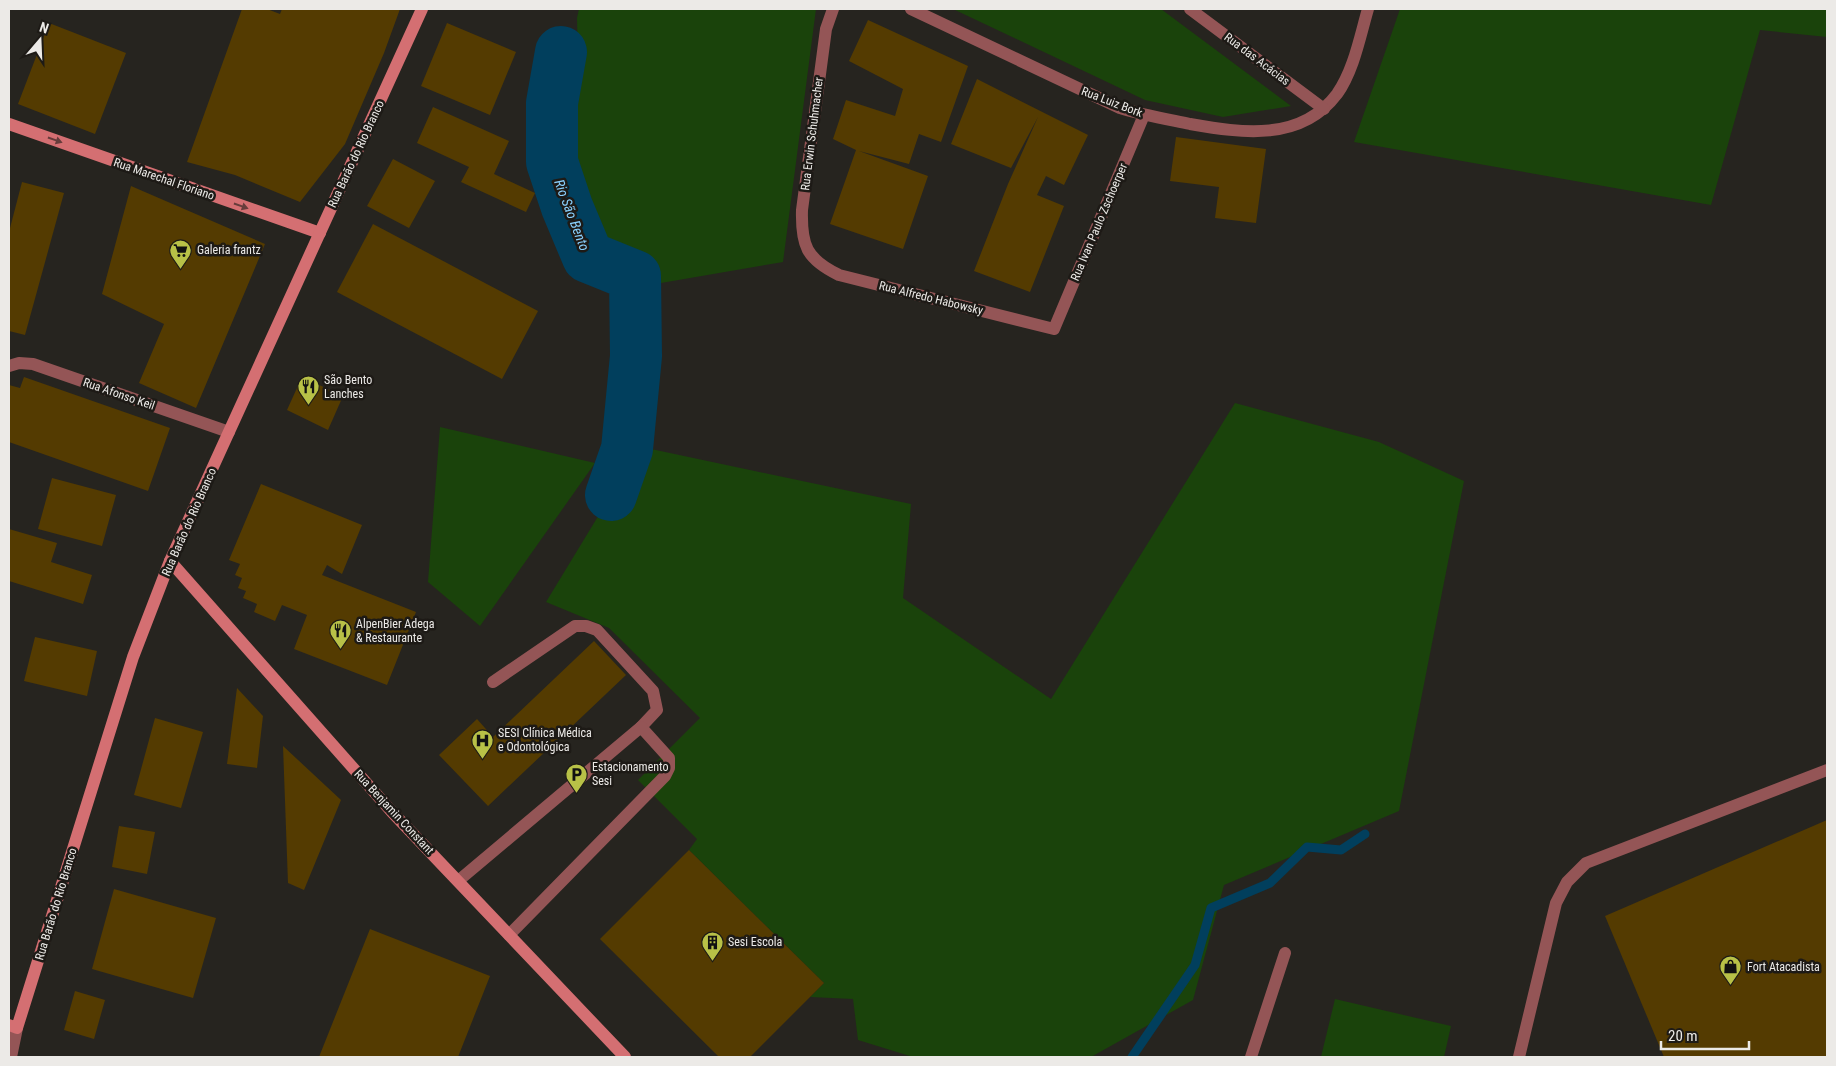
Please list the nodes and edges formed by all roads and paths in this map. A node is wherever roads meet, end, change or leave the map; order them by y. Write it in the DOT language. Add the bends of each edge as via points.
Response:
graph roads {
  1 [pos="422,9"];
  2 [pos="833,9"];
  3 [pos="910,9"];
  4 [pos="1190,9"];
  5 [pos="1368,9"];
  6 [pos="1324,109"];
  7 [pos="1144,115"];
  8 [pos="9,124"];
  9 [pos="320,232"];
  10 [pos="812,258"];
  11 [pos="1054,329"];
  12 [pos="9,366"];
  13 [pos="229,432"];
  14 [pos="170,561"];
  15 [pos="493,682"];
  16 [pos="640,727"];
  17 [pos="1827,770"];
  18 [pos="458,881"];
  19 [pos="509,935"];
  20 [pos="1285,953"];
  21 [pos="13,1027"];
  22 [pos="11,1057"];
  23 [pos="625,1057"];
  24 [pos="1250,1057"];
  25 [pos="1519,1057"];
  1 -- 9 [label="main road, Rua Barão do Rio Branco"];
  2 -- 10 [label="street, Rua Erwin Schuhmacher" via="826,29 802,210 804,246"];
  3 -- 7 [label="street, Rua Luiz Bork" via="1120,108"];
  4 -- 6 [label="street, Rua das Acácias"];
  5 -- 6 [label="street" via="1348,74"];
  6 -- 7 [label="street, Rua Luiz Bork" via="1293,125 1250,132"];
  7 -- 11 [label="street, Rua Ivan Paulo Zschoerper"];
  8 -- 9 [label="main road, Rua Marechal Floriano, one-way"];
  9 -- 13 [label="main road, Rua Barão do Rio Branco"];
  10 -- 11 [label="street, Rua Alfredo Habowsky" via="823,268 839,275"];
  12 -- 13 [label="street, Rua Afonso Keil" via="33,364"];
  13 -- 14 [label="main road, Rua Barão do Rio Branco"];
  14 -- 18 [label="main road, Rua Benjamin Constant" via="392,812"];
  14 -- 21 [label="main road, Rua Barão do Rio Branco" via="133,657"];
  15 -- 16 [label="street" via="575,626 586,626 597,630 653,691 657,710"];
  16 -- 18 [label="street"];
  16 -- 19 [label="street" via="669,758 665,776"];
  17 -- 25 [label="street" via="1586,863 1566,882 1556,903"];
  18 -- 19 [label="main road, Rua Benjamin Constant"];
  19 -- 23 [label="main road, Rua Benjamin Constant"];
  20 -- 24 [label="street"];
  21 -- 22 [label="street, Rua Barão do Rio Branco"];
}
